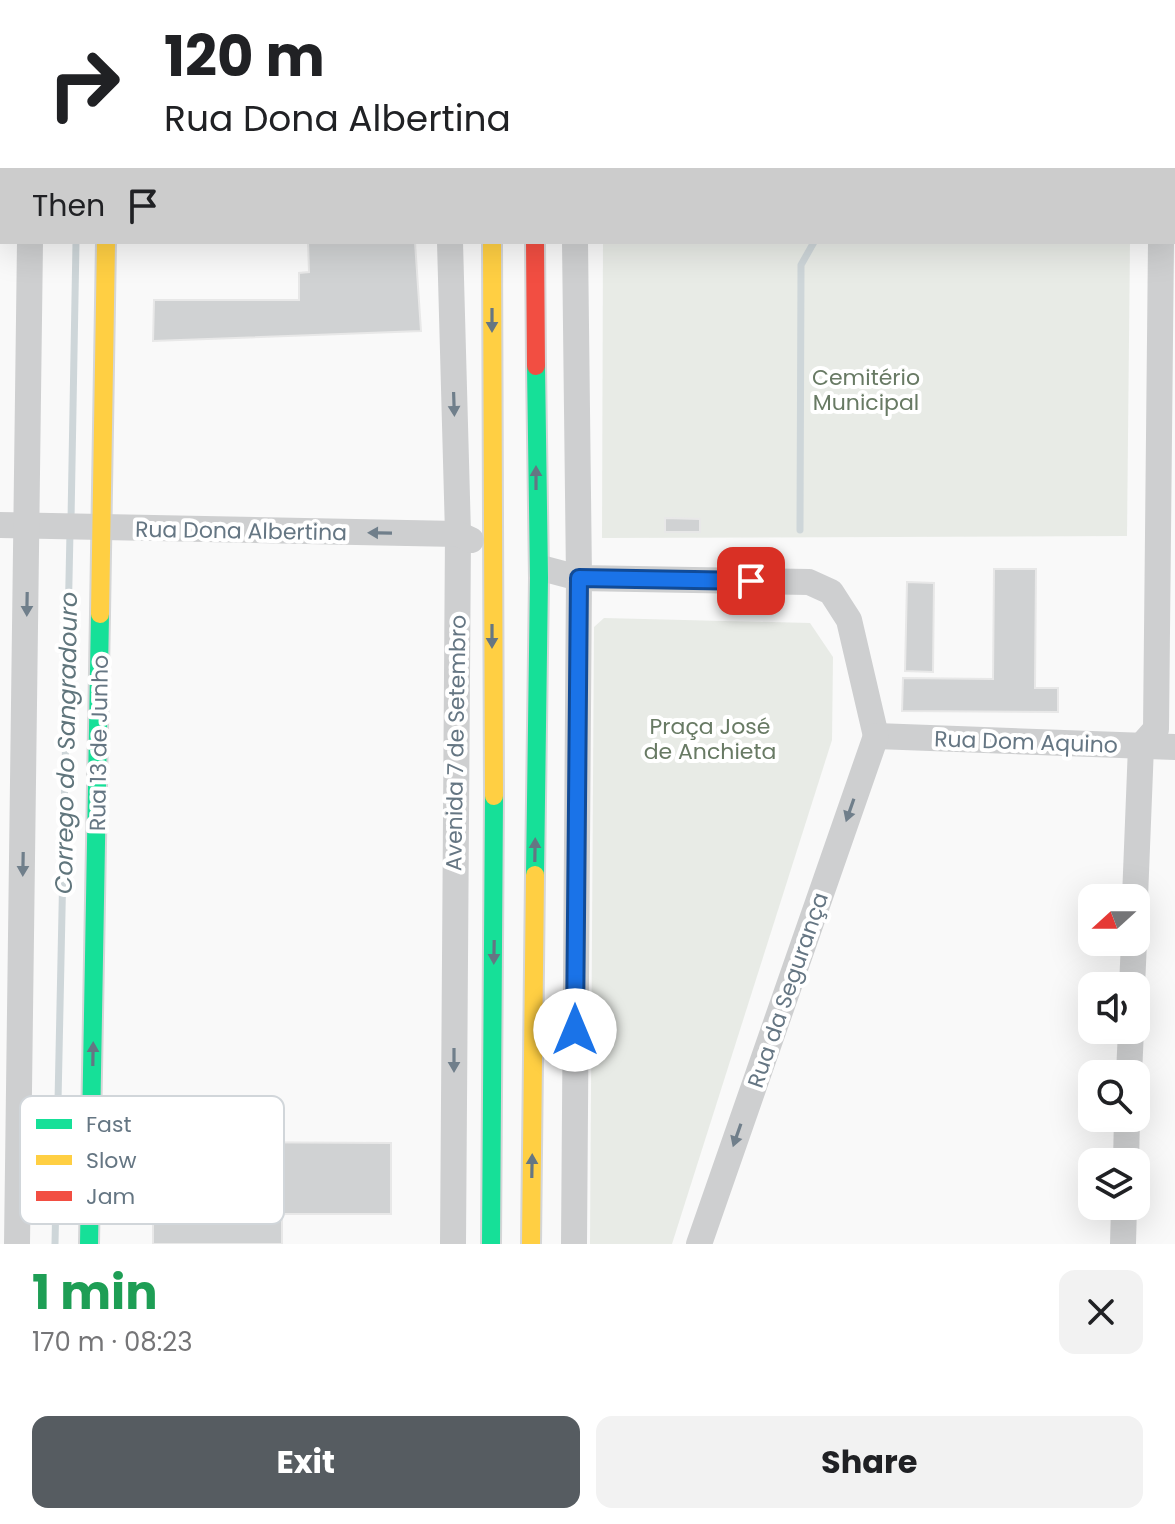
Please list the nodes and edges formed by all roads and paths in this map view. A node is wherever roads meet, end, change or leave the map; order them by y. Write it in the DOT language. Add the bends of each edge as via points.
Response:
graph roads {
  1 [pos="30,244"];
  2 [pos="106,244"];
  3 [pos="450,244"];
  4 [pos="492,244"];
  5 [pos="535,244"];
  6 [pos="575,244"];
  7 [pos="1161,244"];
  8 [pos="1166,453"];
  9 [pos="0,525"];
  10 [pos="29,526"];
  11 [pos="537,527"];
  12 [pos="103,529"];
  13 [pos="477,535"];
  14 [pos="542,574"];
  15 [pos="579,578"];
  16 [pos="492,582"];
  17 [pos="876,736"];
  18 [pos="1141,746"];
  19 [pos="1175,747"];
  20 [pos="1136,884"];
  21 [pos="494,906"];
  22 [pos="535,906"];
  23 [pos="454,907"];
  24 [pos="576,908"];
  25 [pos="92,1096"];
  26 [pos="1124,1220"];
  27 [pos="89,1224"];
  28 [pos="17,1244"];
  29 [pos="89,1244"];
  30 [pos="453,1244"];
  31 [pos="491,1244"];
  32 [pos="531,1244"];
  33 [pos="574,1244"];
  34 [pos="699,1244"];
  35 [pos="1123,1244"];
  1 -- 10 [label="street"];
  2 -- 12 [label="main road, Rua 13 de Junho"];
  3 -- 13 [label="street, Avenida 7 de Setembro, one-way"];
  4 -- 13 [label="main road, Avenida 7 de Setembro, one-way"];
  11 -- 5 [label="main road, one-way"];
  6 -- 15 [label="street"];
  7 -- 8 [label="street"];
  8 -- 18 [label="street" via="1156,729"];
  9 -- 10 [label="street, Rua Dona Albertina"];
  10 -- 12 [label="street, Rua Dona Albertina"];
  10 -- 28 [label="street, one-way"];
  11 -- 13 [label="street" via="509,519"];
  11 -- 14 [label="street" via="547,547"];
  13 -- 12 [label="street, Rua Dona Albertina, one-way"];
  25 -- 12 [label="main road, Rua 13 de Junho, one-way"];
  13 -- 16 [label="street" via="480,565"];
  13 -- 23 [label="street, Avenida 7 de Setembro"];
  14 -- 15 [label="street"];
  14 -- 16 [label="street" via="521,588"];
  22 -- 14 [label="main road, one-way"];
  15 -- 17 [label="street" via="809,582 831,592 849,620"];
  15 -- 24 [label="street"];
  16 -- 21 [label="main road, Avenida 7 de Setembro, one-way"];
  17 -- 18 [label="street, Rua Dom Aquino"];
  17 -- 34 [label="street, Rua da Segurança, one-way"];
  18 -- 19 [label="street, Rua Dom Aquino"];
  18 -- 20 [label="street"];
  21 -- 23 [label="street"];
  21 -- 31 [label="main road, Avenida 7 de Setembro, one-way"];
  22 -- 24 [label="street"];
  32 -- 22 [label="main road, one-way"];
  23 -- 30 [label="street, Avenida 7 de Setembro, one-way"];
  24 -- 33 [label="street"];
  26 -- 35 [label="street"];
  29 -- 27 [label="main road, Rua 13 de Junho, one-way"];
}
